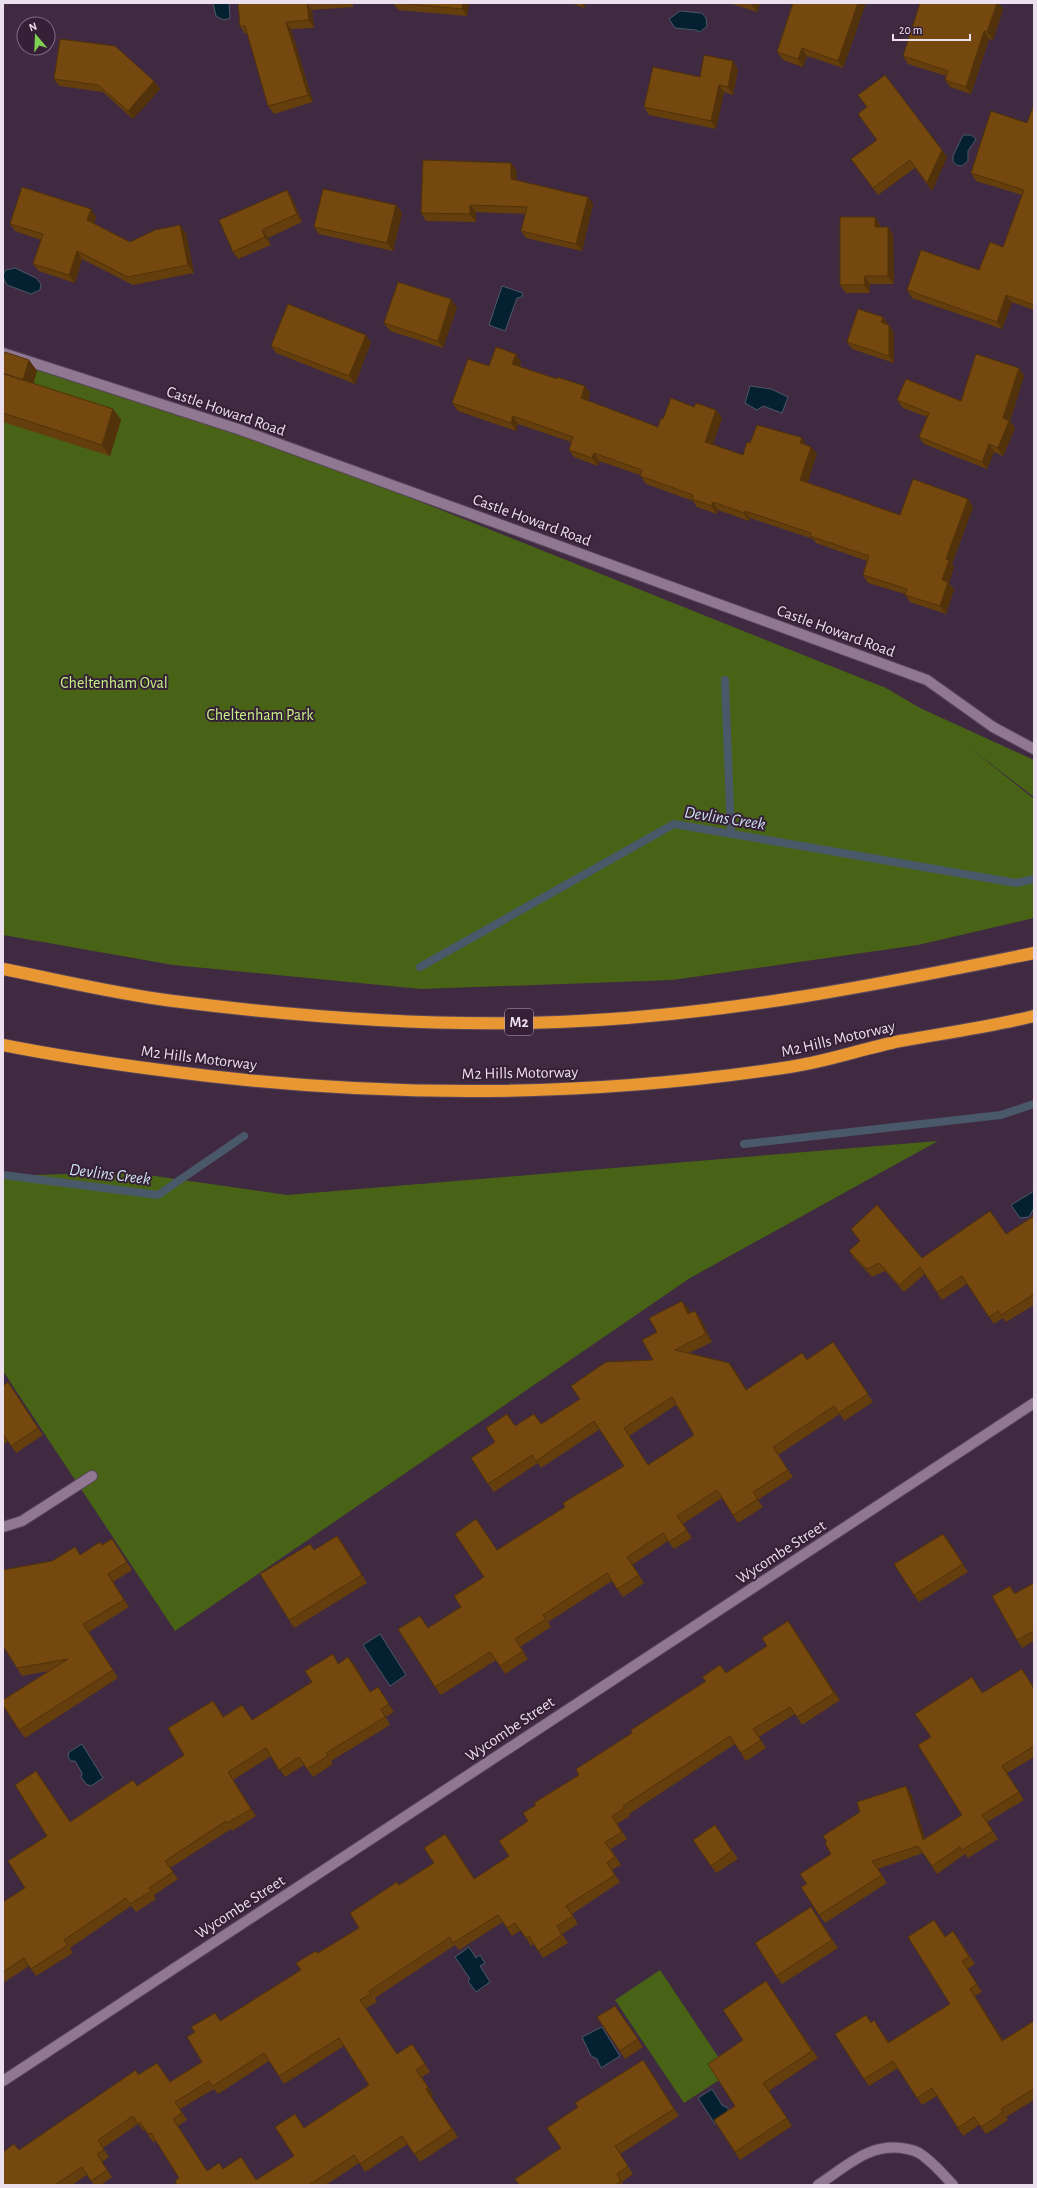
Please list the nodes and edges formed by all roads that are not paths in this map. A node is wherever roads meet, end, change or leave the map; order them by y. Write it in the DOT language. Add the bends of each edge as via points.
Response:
graph roads {
  1 [pos="3,353"];
  2 [pos="1034,749"];
  3 [pos="1034,953"];
  4 [pos="3,969"];
  5 [pos="1034,1016"];
  6 [pos="3,1045"];
  7 [pos="1034,1403"];
  8 [pos="92,1476"];
  9 [pos="3,1527"];
  10 [pos="3,2080"];
  11 [pos="818,2185"];
  12 [pos="952,2185"];
  1 -- 2 [label="street, Castle Howard Road" via="241,430 927,680 993,728"];
  3 -- 4 [label="highway, M2" via="873,986 762,1004 650,1016 559,1022 455,1023 298,1015 170,1001"];
  5 -- 6 [label="highway, M2 Hills Motorway" via="898,1042 787,1068 692,1080 502,1091 315,1086 222,1078 100,1062"];
  7 -- 10 [label="street, Wycombe Street"];
  8 -- 9 [label="street" via="22,1521"];
  11 -- 12 [label="street" via="864,2155 888,2147 918,2152 936,2166"];
}
